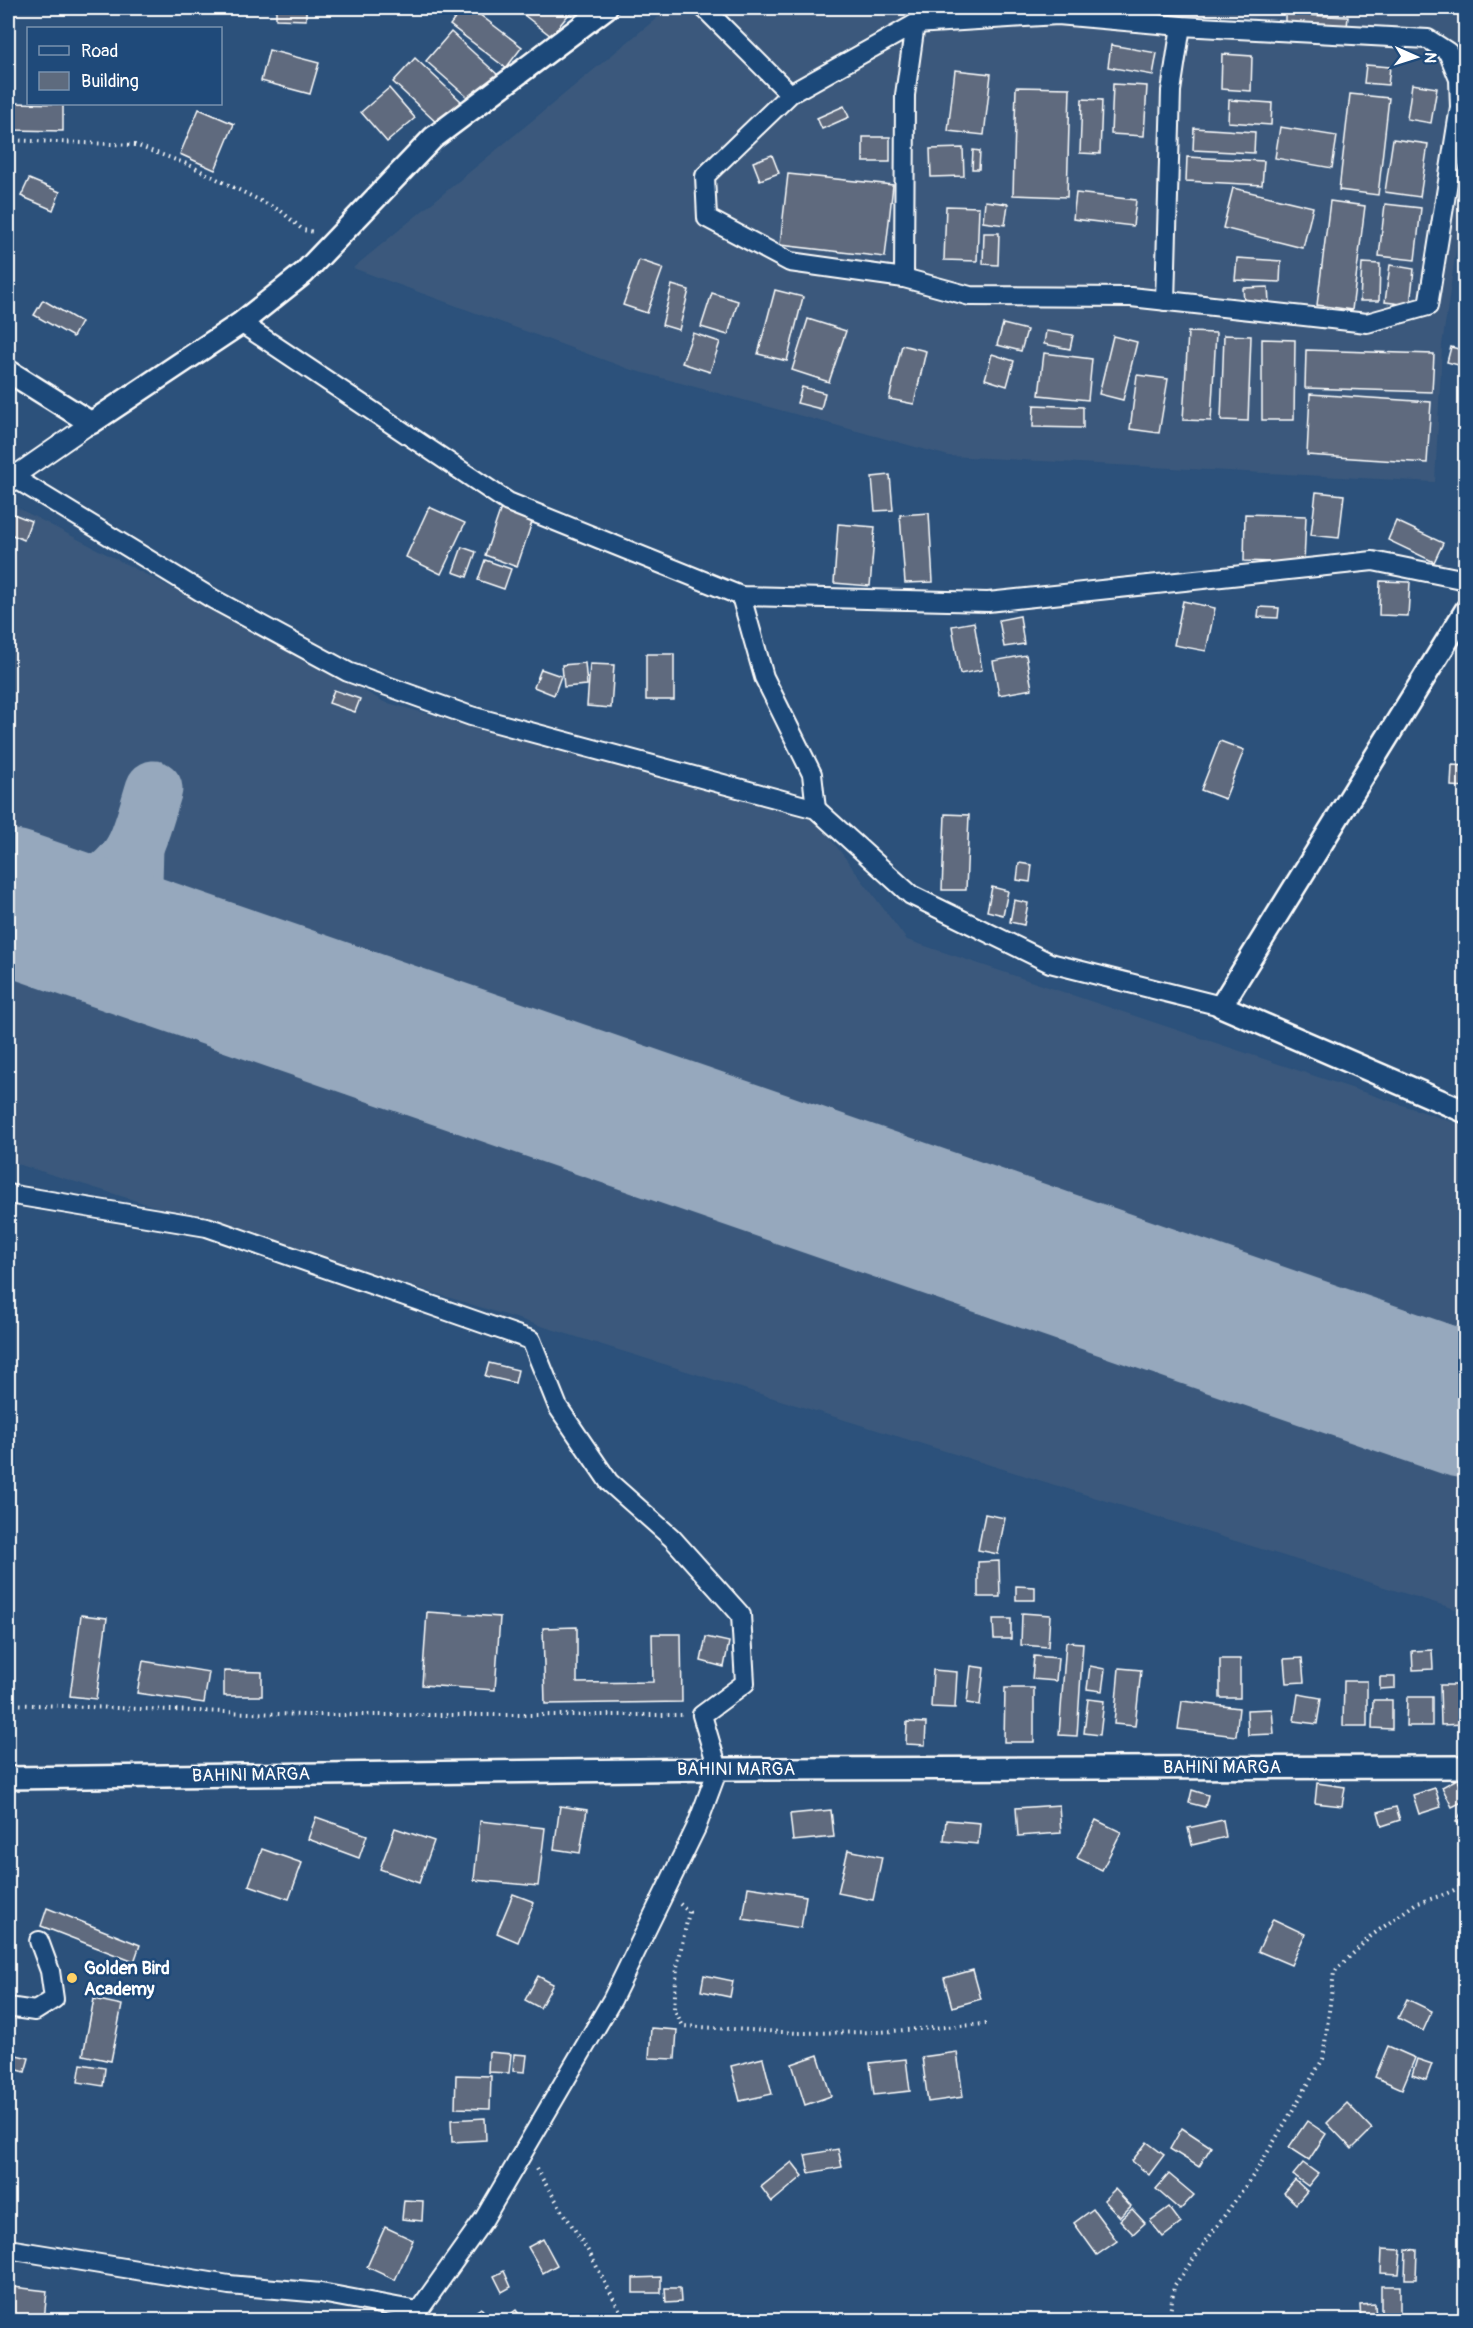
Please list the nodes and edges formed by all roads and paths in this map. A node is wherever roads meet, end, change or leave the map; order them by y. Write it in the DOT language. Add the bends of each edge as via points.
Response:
graph roads {
  1 [pos="606,8"];
  2 [pos="704,8"];
  3 [pos="915,24"];
  4 [pos="1181,27"];
  5 [pos="790,94"];
  6 [pos="8,140"];
  7 [pos="339,238"];
  8 [pos="904,278"];
  9 [pos="1165,301"];
  10 [pos="241,323"];
  11 [pos="8,371"];
  12 [pos="91,423"];
  13 [pos="1466,579"];
  14 [pos="741,596"];
  15 [pos="1466,610"];
  16 [pos="816,809"];
  17 [pos="1221,1006"];
  18 [pos="1466,1112"];
  19 [pos="8,1194"];
  20 [pos="8,1704"];
  21 [pos="702,1715"];
  22 [pos="1466,1767"];
  23 [pos="718,1769"];
  24 [pos="8,1778"];
  25 [pos="1466,1884"];
  26 [pos="665,1888"];
  27 [pos="39,1941"];
  28 [pos="8,2007"];
  29 [pos="986,2024"];
  30 [pos="523,2149"];
  31 [pos="8,2249"];
  32 [pos="415,2316"];
  33 [pos="626,2320"];
  34 [pos="1169,2320"];
  1 -- 7 [label="street" via="434,138"];
  2 -- 5 [label="street"];
  3 -- 4 [label="street" via="1058,15"];
  3 -- 5 [label="street"];
  3 -- 8 [label="street" via="905,95"];
  4 -- 9 [label="street" via="1171,91"];
  4 -- 9 [label="street" via="1428,39 1448,52 1459,79 1460,107 1428,306 1367,323"];
  5 -- 8 [label="street" via="705,176 707,218 790,262"];
  6 -- 7 [label="path" via="135,145 187,164 281,211 303,230"];
  7 -- 10 [label="street" via="304,273"];
  8 -- 9 [label="street" via="970,296 1131,297"];
  10 -- 12 [label="street"];
  10 -- 14 [label="street" via="508,502"];
  11 -- 12 [label="street"];
  12 -- 16 [label="street" via="13,477 213,599 348,672 471,716"];
  13 -- 14 [label="street" via="1373,561 988,602"];
  14 -- 16 [label="street" via="764,677 812,774"];
  15 -- 17 [label="street"];
  16 -- 17 [label="street" via="911,895 1050,963"];
  17 -- 18 [label="street"];
  19 -- 21 [label="street" via="207,1227 531,1340 558,1407 609,1482 672,1538 741,1615 746,1683"];
  20 -- 21 [label="path" via="305,1715"];
  21 -- 23 [label="street"];
  22 -- 23 [label="street, BAHINI MARGA"];
  23 -- 24 [label="street, BAHINI MARGA"];
  23 -- 26 [label="street" via="696,1828"];
  25 -- 34 [label="path" via="1415,1904 1371,1936 1334,1972 1323,2059 1257,2170 1174,2286"];
  26 -- 29 [label="path" via="689,1912 677,1967 674,2009 683,2026 799,2033"];
  26 -- 30 [label="street" via="612,2000"];
  27 -- 28 [label="street" via="50,1971 54,1999 35,2011"];
  30 -- 32 [label="street" via="484,2219"];
  30 -- 33 [label="path" via="590,2254"];
  31 -- 32 [label="street" via="229,2285 321,2293"];
}
